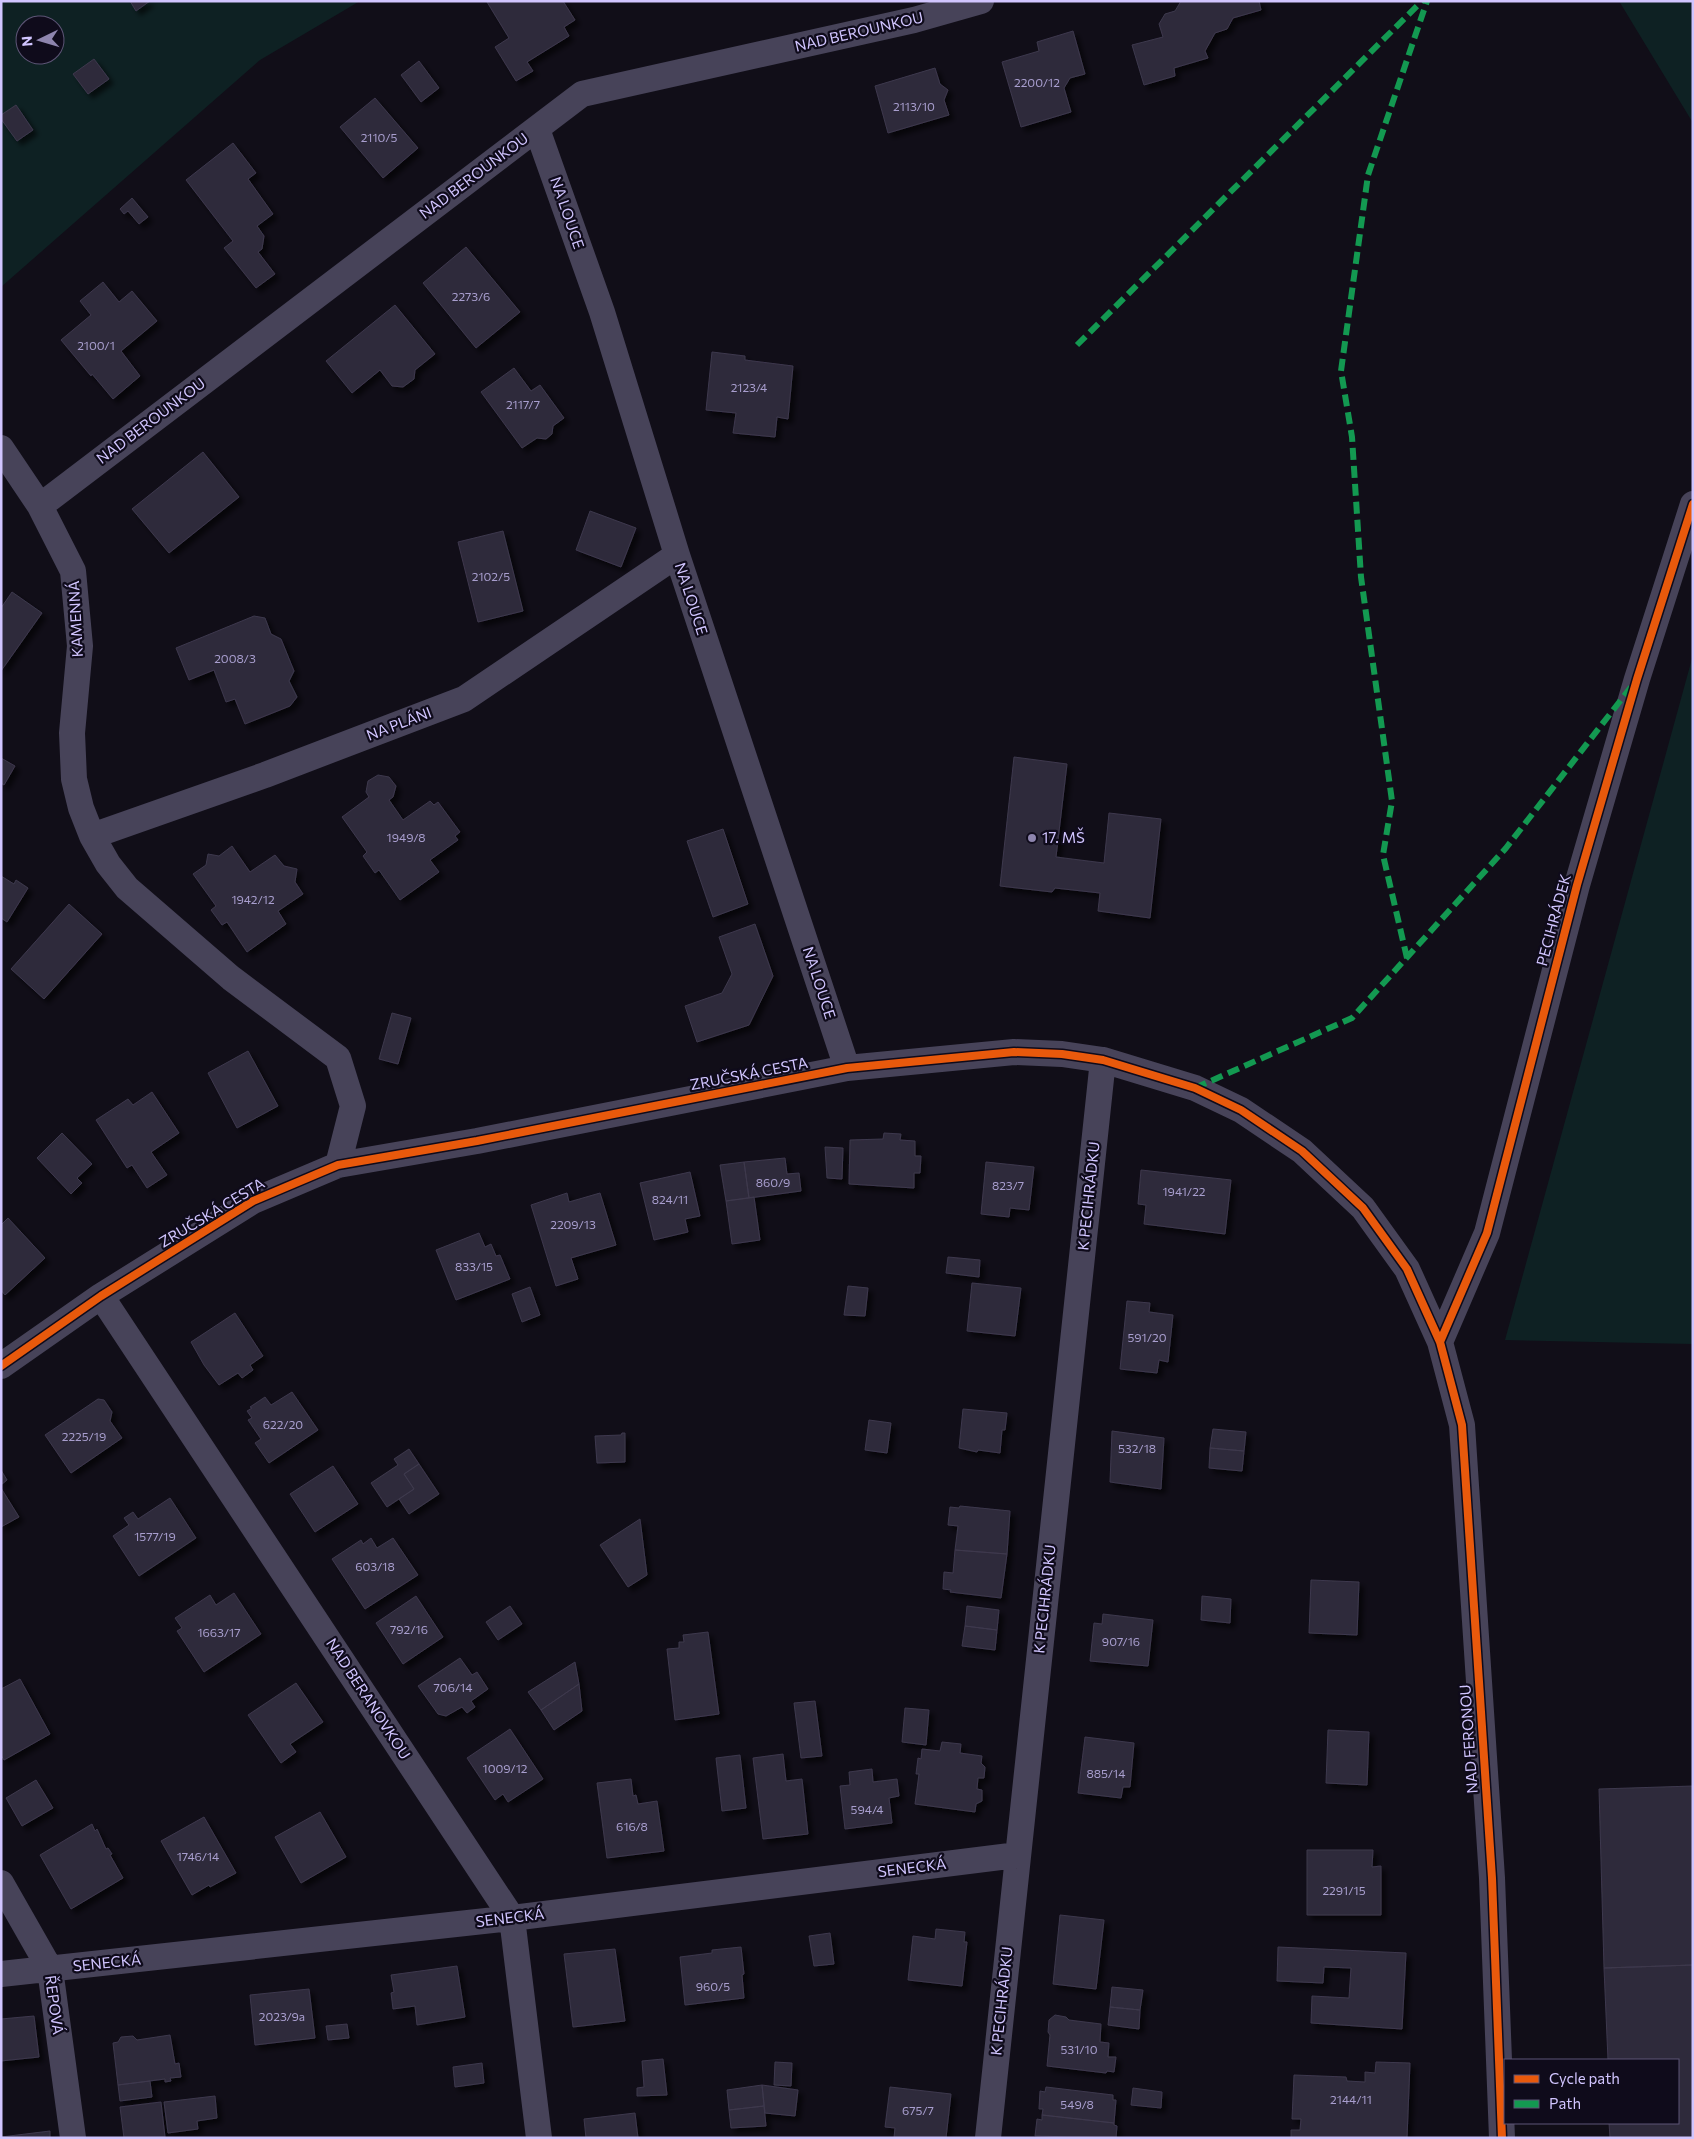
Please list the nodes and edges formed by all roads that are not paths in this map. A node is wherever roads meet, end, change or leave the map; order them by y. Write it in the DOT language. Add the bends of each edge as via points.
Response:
graph roads {
  1 [pos="981,1"];
  2 [pos="537,129"];
  3 [pos="1,448"];
  4 [pos="1693,504"];
  5 [pos="40,506"];
  6 [pos="677,555"];
  7 [pos="92,836"];
  8 [pos="1103,1060"];
  9 [pos="847,1068"];
  10 [pos="338,1165"];
  11 [pos="101,1296"];
  12 [pos="1440,1342"];
  13 [pos="1,1366"];
  14 [pos="1018,1855"];
  15 [pos="1,1883"];
  16 [pos="512,1918"];
  17 [pos="50,1969"];
  18 [pos="1,1974"];
  19 [pos="73,2138"];
  20 [pos="540,2138"];
  21 [pos="988,2138"];
  22 [pos="1502,2138"];
  1 -- 2 [label="street, NAD BEROUNKOU" via="914,20 582,94"];
  2 -- 5 [label="street, NAD BEROUNKOU"];
  2 -- 6 [label="street, NA LOUCE" via="602,312"];
  3 -- 5 [label="street, KAMENNÁ"];
  4 -- 12 [label="street, PECIHRÁDEK" via="1637,679 1577,885 1487,1233"];
  5 -- 7 [label="street, KAMENNÁ" via="73,571 80,646 72,733 74,779"];
  6 -- 7 [label="street, NA PLÁNI" via="464,700"];
  6 -- 9 [label="street, NA LOUCE"];
  7 -- 10 [label="street" via="127,888 230,978 338,1058 353,1106"];
  8 -- 9 [label="street, ZRUČSKÁ CESTA" via="1014,1052"];
  8 -- 12 [label="street, ZRUČSKÁ CESTA" via="1195,1088 1242,1110 1302,1151 1363,1208 1407,1269"];
  8 -- 14 [label="street, K PECIHRÁDKU"];
  9 -- 10 [label="street, ZRUČSKÁ CESTA" via="477,1142"];
  10 -- 11 [label="street, ZRUČSKÁ CESTA" via="253,1202"];
  11 -- 13 [label="street, ZRUČSKÁ CESTA"];
  11 -- 16 [label="street, NAD BERANOVKOU"];
  12 -- 22 [label="street, NAD FERONOU" via="1462,1425 1492,1878"];
  14 -- 16 [label="street, SENECKÁ"];
  14 -- 21 [label="street, K PECIHRÁDKU"];
  15 -- 17 [label="street, ŘEPOVÁ"];
  16 -- 17 [label="street, SENECKÁ"];
  16 -- 20 [label="street, NAD BERANOVKOU"];
  17 -- 18 [label="street, SENECKÁ"];
  17 -- 19 [label="street, ŘEPOVÁ"];
}
